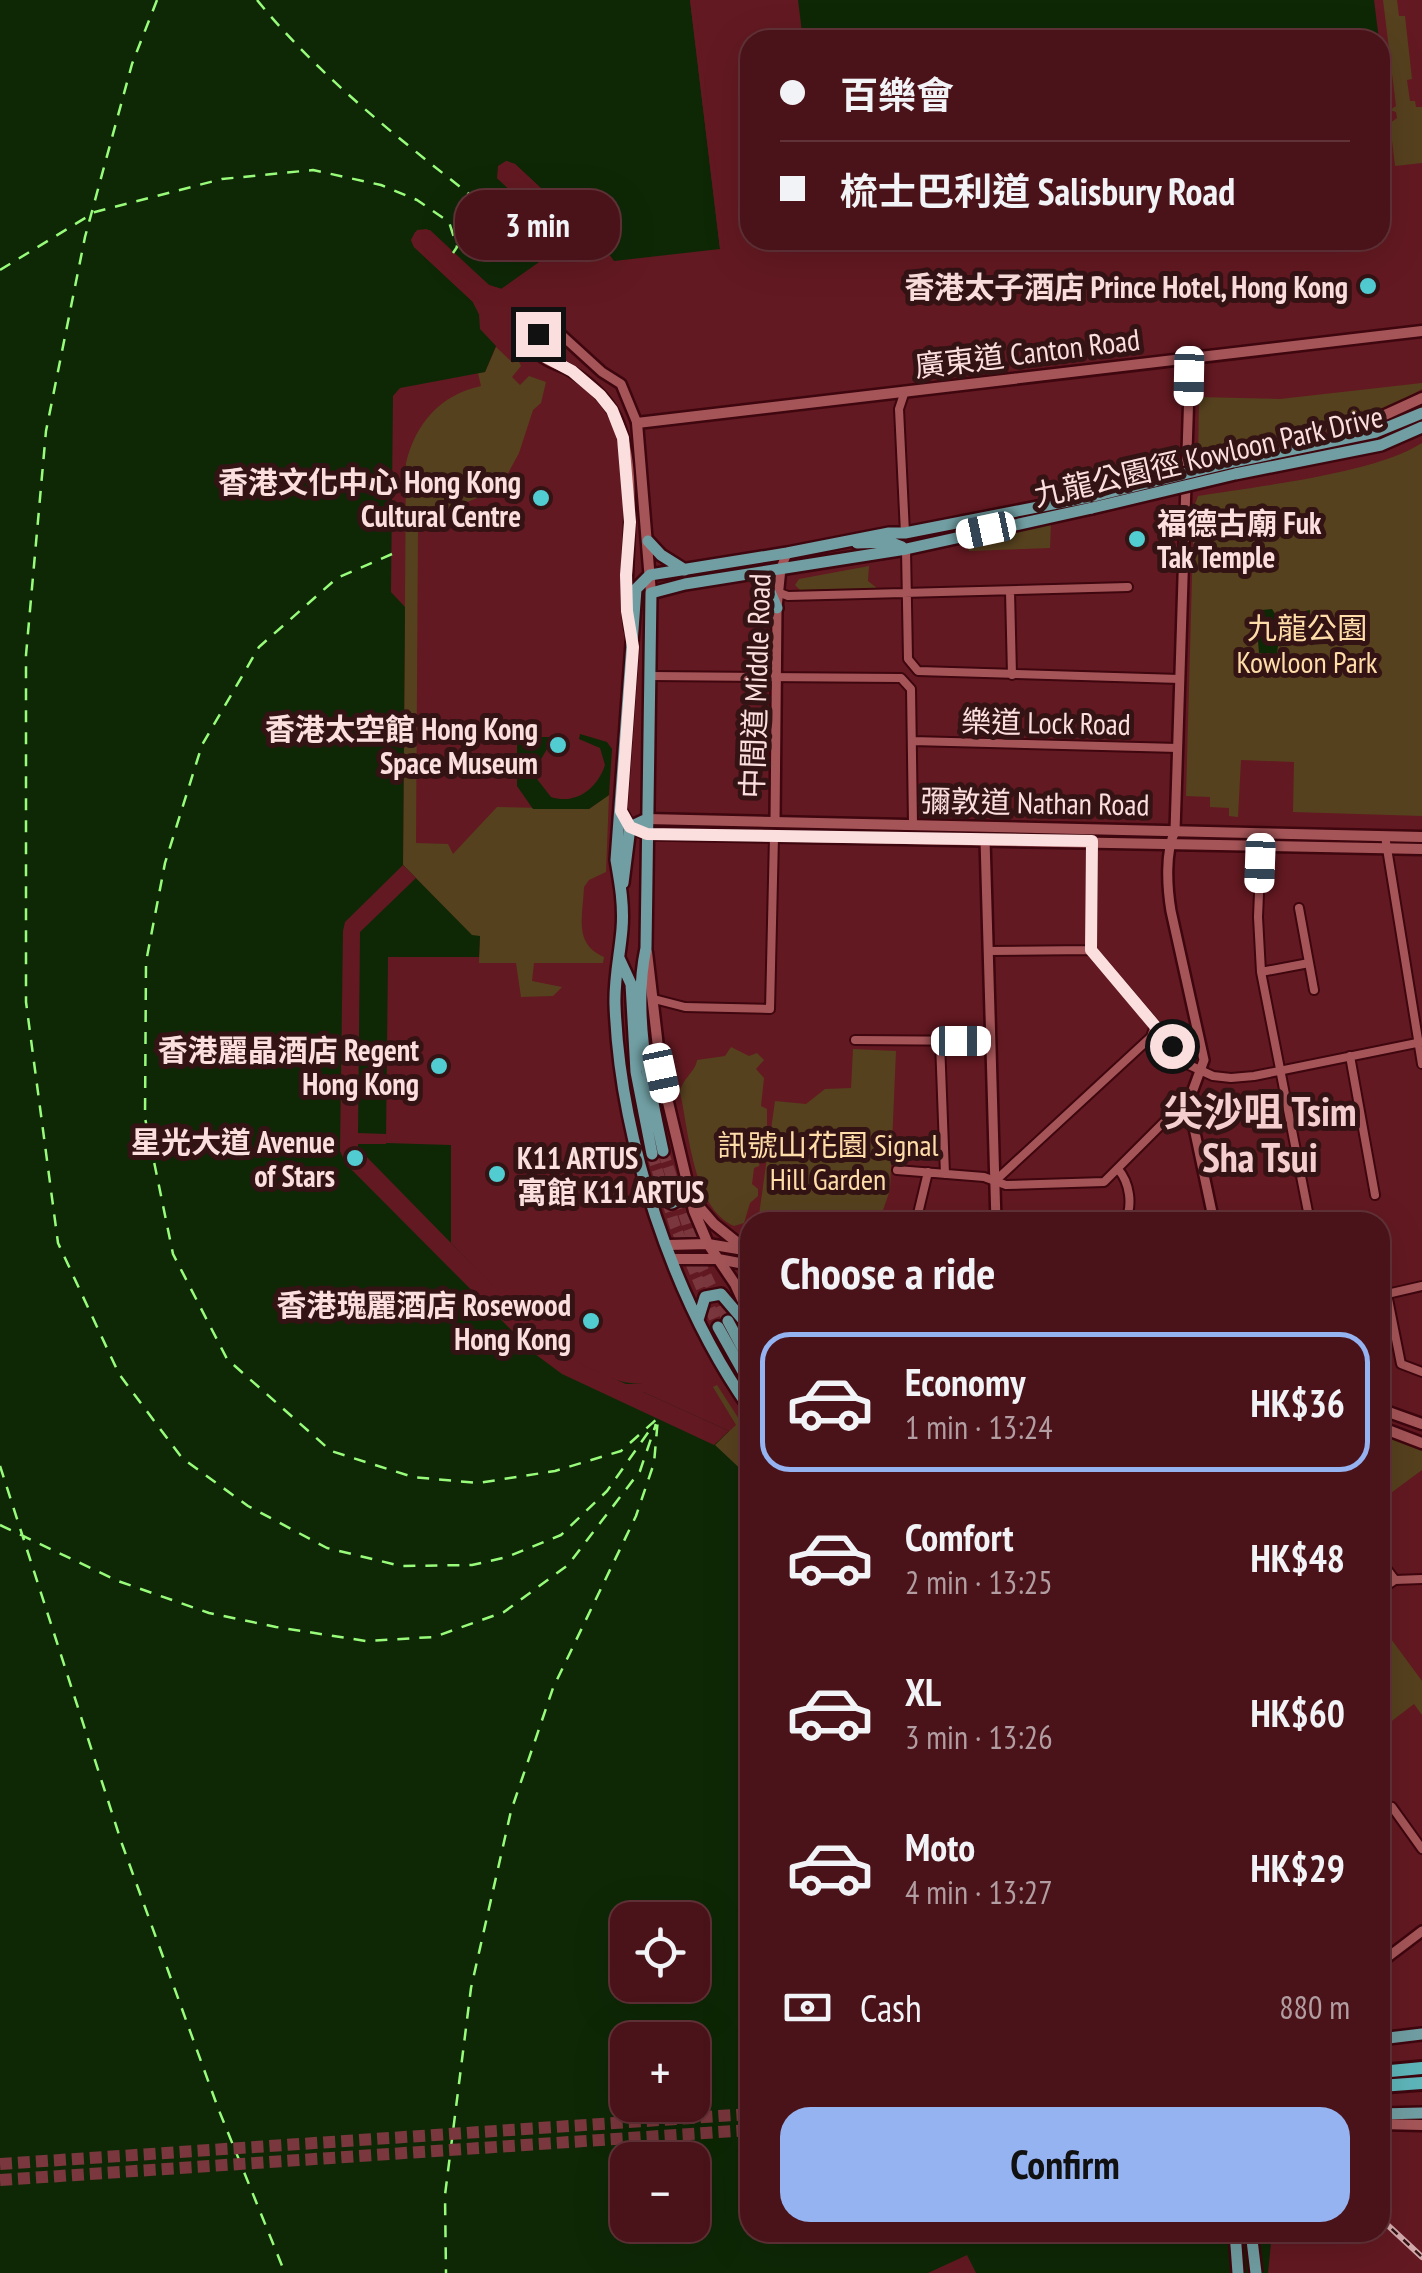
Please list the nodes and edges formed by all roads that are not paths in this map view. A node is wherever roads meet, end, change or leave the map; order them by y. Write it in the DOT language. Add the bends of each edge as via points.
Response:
graph roads {
  1 [pos="1422,331"];
  2 [pos="1190,358"];
  3 [pos="905,391"];
  4 [pos="1422,398"];
  5 [pos="1422,413"];
  6 [pos="638,423"];
  7 [pos="1422,427"];
  8 [pos="1314,446"];
  9 [pos="1234,468"];
  10 [pos="1093,502"];
  11 [pos="905,533"];
  12 [pos="648,540"];
  13 [pos="847,542"];
  14 [pos="906,549"];
  15 [pos="787,554"];
  16 [pos="781,568"];
  17 [pos="685,570"];
  18 [pos="757,574"];
  19 [pos="650,575"];
  20 [pos="1128,587"];
  21 [pos="1010,591"];
  22 [pos="651,593"];
  23 [pos="780,593"];
  24 [pos="906,595"];
  25 [pos="777,608"];
  26 [pos="633,647"];
  27 [pos="1012,675"];
  28 [pos="651,676"];
  29 [pos="777,676"];
  30 [pos="1180,678"];
  31 [pos="912,741"];
  32 [pos="1178,748"];
  33 [pos="621,811"];
  34 [pos="647,819"];
  35 [pos="775,822"];
  36 [pos="914,824"];
  37 [pos="630,827"];
  38 [pos="647,834"];
  39 [pos="774,836"];
  40 [pos="1173,836"];
  41 [pos="1422,837"];
  42 [pos="985,839"];
  43 [pos="1092,841"];
  44 [pos="1386,842"];
  45 [pos="1261,845"];
  46 [pos="1422,849"];
  47 [pos="622,889"];
  48 [pos="1299,908"];
  49 [pos="646,948"];
  50 [pos="1091,950"];
  51 [pos="988,951"];
  52 [pos="619,958"];
  53 [pos="1310,963"];
  54 [pos="1261,972"];
  55 [pos="1314,990"];
  56 [pos="654,999"];
  57 [pos="1154,1026"];
  58 [pos="855,1040"];
  59 [pos="990,1041"];
  60 [pos="940,1042"];
  61 [pos="1420,1043"];
  62 [pos="1350,1056"];
  63 [pos="1422,1064"];
  64 [pos="1278,1070"];
  65 [pos="1202,1073"];
  66 [pos="1190,1109"];
  67 [pos="1118,1168"];
  68 [pos="897,1170"];
  69 [pos="928,1172"];
  70 [pos="945,1174"];
  71 [pos="996,1181"];
  72 [pos="648,1191"];
  73 [pos="689,1191"];
  74 [pos="1374,1195"];
  75 [pos="918,1212"];
  76 [pos="996,1212"];
  77 [pos="1129,1212"];
  78 [pos="1212,1212"];
  79 [pos="1308,1212"];
  80 [pos="708,1244"];
  81 [pos="740,1244"];
  82 [pos="668,1245"];
  83 [pos="740,1249"];
  84 [pos="674,1259"];
  85 [pos="718,1259"];
  86 [pos="740,1263"];
  87 [pos="1422,1286"];
  88 [pos="1390,1293"];
  89 [pos="740,1295"];
  90 [pos="1390,1309"];
  91 [pos="740,1316"];
  92 [pos="698,1320"];
  93 [pos="740,1348"];
  94 [pos="740,1362"];
  95 [pos="1422,1372"];
  96 [pos="740,1392"];
  97 [pos="1390,1413"];
  98 [pos="1422,1424"];
  99 [pos="1390,1431"];
  100 [pos="1422,1443"];
  101 [pos="1390,1573"];
  102 [pos="1422,1579"];
  103 [pos="1395,1580"];
  104 [pos="1390,1583"];
  105 [pos="1392,1807"];
  106 [pos="1422,1848"];
  107 [pos="1422,1931"];
  108 [pos="1390,1955"];
  109 [pos="1422,2034"];
  110 [pos="1390,2037"];
  111 [pos="1422,2068"];
  112 [pos="1390,2071"];
  113 [pos="1422,2083"];
  114 [pos="1390,2085"];
  115 [pos="1422,2112"];
  116 [pos="1390,2114"];
  117 [pos="1390,2124"];
  118 [pos="1422,2125"];
  119 [pos="1236,2242"];
  120 [pos="1252,2242"];
  121 [pos="1238,2273"];
  122 [pos="1256,2273"];
  1 -- 2 [label="main road, 廣東道 Canton Road"];
  2 -- 3 [label="main road, 廣東道 Canton Road"];
  2 -- 30 [label="street"];
  3 -- 6 [label="main road, 廣東道 Canton Road"];
  3 -- 11 [label="street" via="899,409"];
  4 -- 8 [label="main road, 九龍公園徑 Kowloon Park Drive"];
  5 -- 8 [label="main road, 九龍公園徑 Kowloon Park Drive"];
  6 -- 12 [label="main road"];
  6 -- 26 [label="street" via="621,384 556,330 538,334 540,354 600,395 621,430"];
  7 -- 9 [label="main road, 九龍公園徑 Kowloon Park Drive" via="1381,445"];
  8 -- 9 [label="main road, 九龍公園徑 Kowloon Park Drive"];
  9 -- 10 [label="main road, 九龍公園徑 Kowloon Park Drive, bridge"];
  10 -- 11 [label="main road, 九龍公園徑 Kowloon Park Drive"];
  10 -- 14 [label="main road, 九龍公園徑 Kowloon Park Drive"];
  11 -- 13 [label="main road, 九龍公園徑 Kowloon Park Drive"];
  12 -- 17 [label="main road"];
  12 -- 19 [label="main road"];
  13 -- 14 [label="main road"];
  13 -- 15 [label="main road, 九龍公園徑 Kowloon Park Drive"];
  14 -- 16 [label="main road, 九龍公園徑 Kowloon Park Drive"];
  14 -- 24 [label="street"];
  15 -- 16 [label="street, 中間道 Middle Road"];
  15 -- 17 [label="main road, 九龍公園徑 Kowloon Park Drive"];
  16 -- 18 [label="main road, 九龍公園徑 Kowloon Park Drive"];
  16 -- 23 [label="street, 中間道 Middle Road"];
  17 -- 19 [label="main road, 九龍公園徑 Kowloon Park Drive"];
  18 -- 22 [label="main road, 九龍公園徑 Kowloon Park Drive"];
  18 -- 25 [label="main road"];
  19 -- 22 [label="main road"];
  19 -- 26 [label="main road" via="636,589"];
  20 -- 21 [label="street"];
  21 -- 24 [label="street"];
  21 -- 27 [label="street"];
  22 -- 28 [label="main road"];
  23 -- 24 [label="street"];
  23 -- 25 [label="street, 中間道 Middle Road"];
  24 -- 27 [label="street" via="908,659 915,670"];
  25 -- 29 [label="street, 中間道 Middle Road"];
  26 -- 33 [label="main road"];
  27 -- 30 [label="street"];
  28 -- 29 [label="street"];
  28 -- 34 [label="main road"];
  29 -- 31 [label="street" via="894,676 910,689"];
  29 -- 35 [label="street, 中間道 Middle Road"];
  30 -- 32 [label="street"];
  31 -- 32 [label="street, 樂道 Lock Road"];
  31 -- 36 [label="street"];
  32 -- 40 [label="street"];
  33 -- 37 [label="main road"];
  33 -- 47 [label="main road" via="616,860"];
  34 -- 35 [label="main road, 彌敦道 Nathan Road"];
  34 -- 37 [label="main road"];
  34 -- 38 [label="main road"];
  35 -- 36 [label="main road, 彌敦道 Nathan Road"];
  36 -- 40 [label="main road, 彌敦道 Nathan Road"];
  37 -- 38 [label="main road, 彌敦道 Nathan Road"];
  37 -- 47 [label="main road"];
  38 -- 39 [label="main road, 彌敦道 Nathan Road"];
  38 -- 49 [label="main road"];
  39 -- 42 [label="main road, 彌敦道 Nathan Road"];
  39 -- 56 [label="street, 中間道 Middle Road" via="770,1009"];
  40 -- 43 [label="main road, 彌敦道 Nathan Road"];
  40 -- 44 [label="main road, 彌敦道 Nathan Road"];
  40 -- 45 [label="main road, 彌敦道 Nathan Road"];
  40 -- 65 [label="street" via="1169,904"];
  41 -- 44 [label="main road, 彌敦道 Nathan Road"];
  42 -- 43 [label="main road, 彌敦道 Nathan Road"];
  42 -- 51 [label="street"];
  43 -- 50 [label="street"];
  44 -- 45 [label="main road, 彌敦道 Nathan Road"];
  44 -- 46 [label="main road, 彌敦道 Nathan Road"];
  44 -- 61 [label="street"];
  45 -- 54 [label="street"];
  47 -- 52 [label="main road"];
  48 -- 53 [label="street"];
  49 -- 52 [label="main road" via="641,1013 658,1153 636,1072 631,984"];
  49 -- 56 [label="main road"];
  50 -- 51 [label="street"];
  50 -- 57 [label="street"];
  51 -- 59 [label="street"];
  52 -- 72 [label="main road" via="621,1066"];
  53 -- 54 [label="street"];
  53 -- 55 [label="street"];
  54 -- 64 [label="street"];
  56 -- 73 [label="main road" via="661,1073"];
  57 -- 65 [label="street"];
  57 -- 71 [label="street" via="1151,1038"];
  58 -- 60 [label="street"];
  59 -- 60 [label="street"];
  59 -- 71 [label="street"];
  60 -- 70 [label="street"];
  61 -- 62 [label="street"];
  61 -- 63 [label="street"];
  62 -- 64 [label="street"];
  62 -- 74 [label="street"];
  64 -- 65 [label="street" via="1231,1078"];
  64 -- 79 [label="street"];
  65 -- 66 [label="street"];
  66 -- 67 [label="street" via="1175,1111"];
  66 -- 78 [label="street"];
  67 -- 71 [label="street" via="1104,1182"];
  67 -- 77 [label="street" via="1128,1184"];
  68 -- 69 [label="street"];
  69 -- 70 [label="street"];
  69 -- 75 [label="street"];
  70 -- 71 [label="street"];
  71 -- 76 [label="street"];
  72 -- 73 [label="main road" via="672,1204"];
  72 -- 82 [label="main road"];
  73 -- 80 [label="main road"];
  73 -- 81 [label="main road"];
  80 -- 82 [label="main road"];
  80 -- 83 [label="main road"];
  80 -- 85 [label="main road"];
  82 -- 84 [label="main road"];
  84 -- 85 [label="main road"];
  84 -- 92 [label="main road"];
  85 -- 86 [label="main road"];
  85 -- 89 [label="main road"];
  87 -- 88 [label="street"];
  90 -- 95 [label="street" via="1401,1364"];
  91 -- 92 [label="main road" via="721,1294 706,1297"];
  92 -- 96 [label="main road"];
  93 -- 94 [label="main road" via="723,1324"];
  97 -- 98 [label="main road"];
  99 -- 100 [label="main road"];
  101 -- 103 [label="street"];
  102 -- 103 [label="street"];
  103 -- 104 [label="street"];
  105 -- 106 [label="street"];
  107 -- 108 [label="street"];
  109 -- 110 [label="main road"];
  111 -- 112 [label="highway"];
  113 -- 114 [label="highway"];
  115 -- 116 [label="main road"];
  117 -- 118 [label="main road"];
  119 -- 121 [label="main road, bridge"];
  120 -- 122 [label="main road, bridge"];
}
